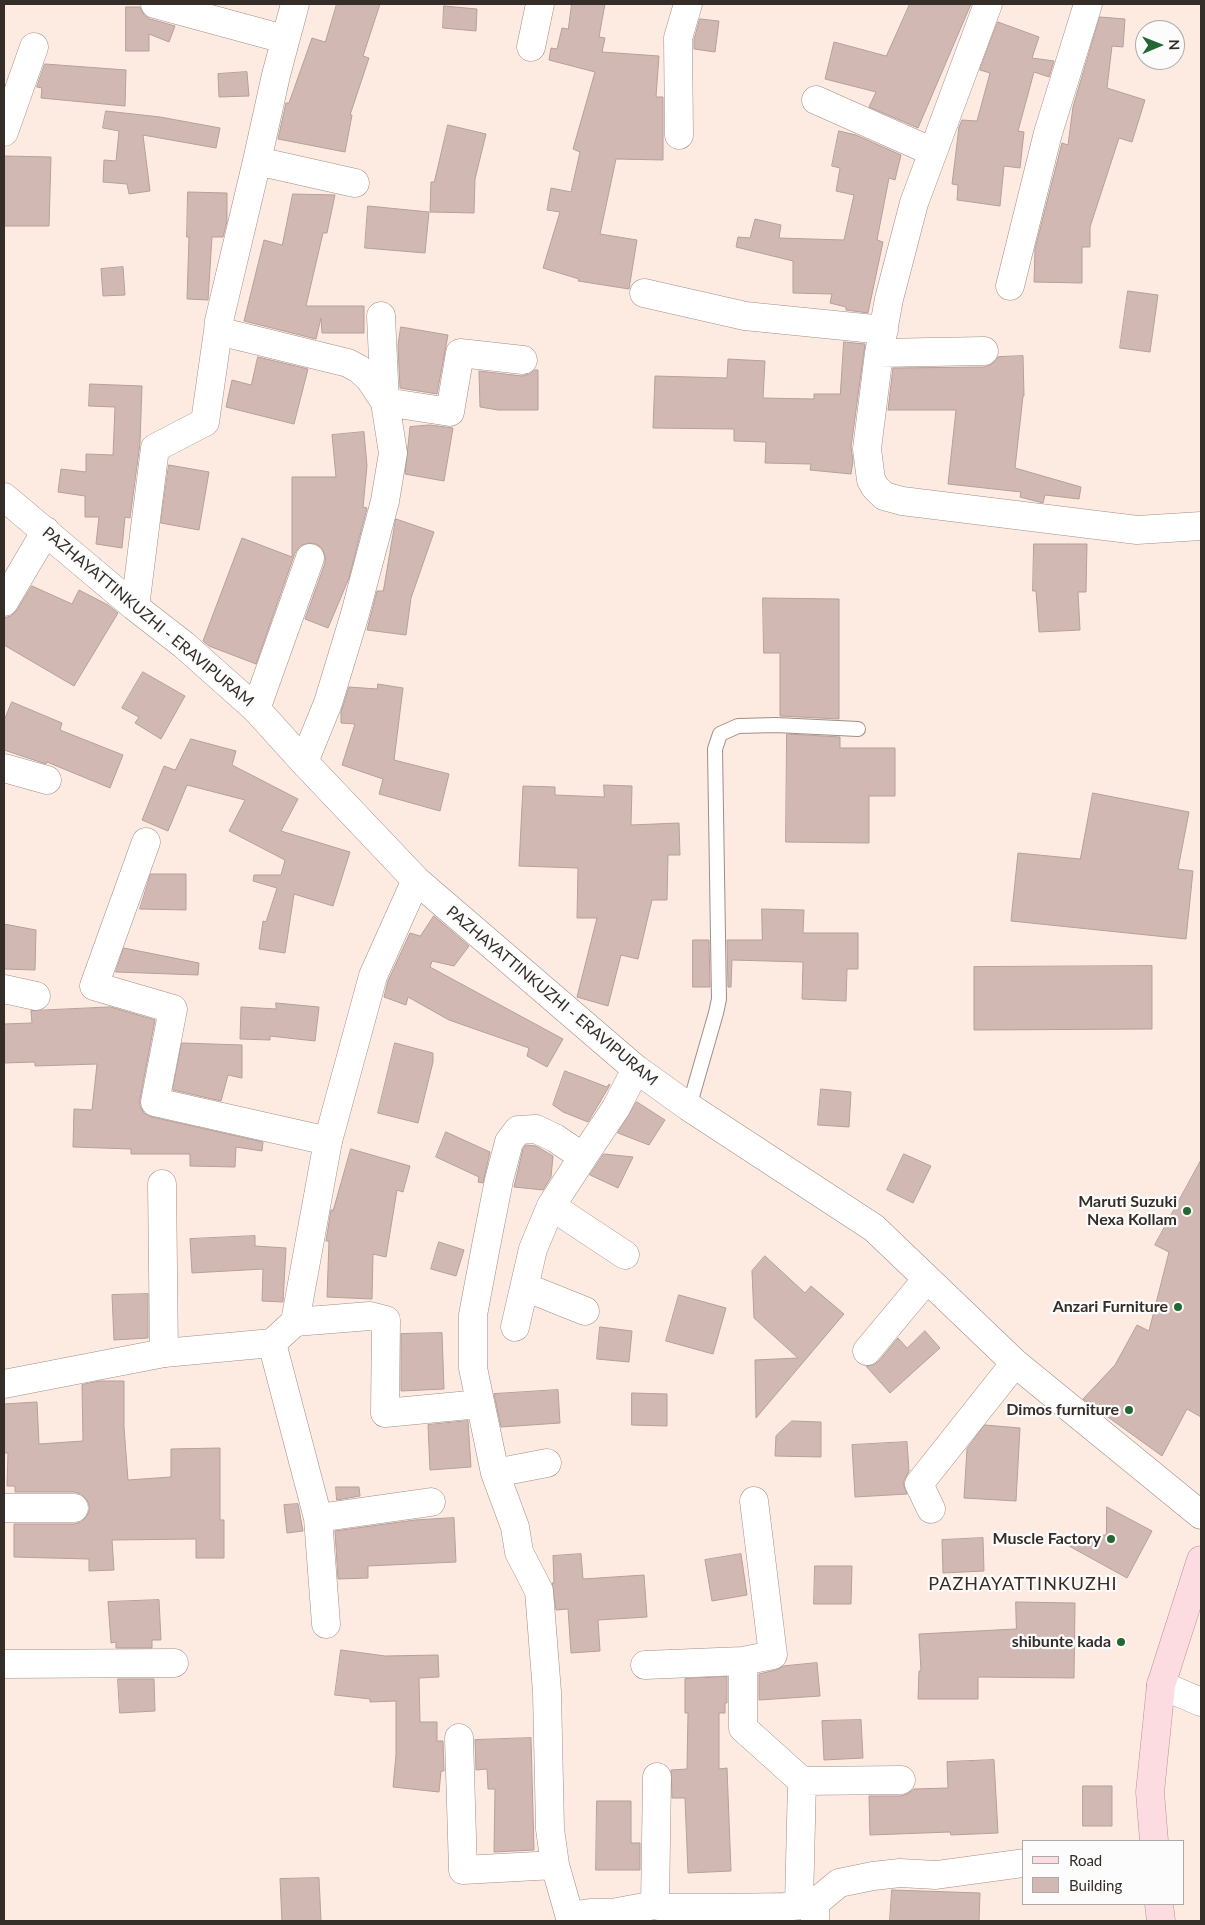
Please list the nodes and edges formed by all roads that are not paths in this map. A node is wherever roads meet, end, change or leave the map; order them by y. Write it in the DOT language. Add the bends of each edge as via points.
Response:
graph roads {
  1 [pos="155,4"];
  2 [pos="295,4"];
  3 [pos="540,4"];
  4 [pos="688,4"];
  5 [pos="988,4"];
  6 [pos="1088,4"];
  7 [pos="284,39"];
  8 [pos="34,47"];
  9 [pos="531,47"];
  10 [pos="816,100"];
  11 [pos="4,132"];
  12 [pos="680,135"];
  13 [pos="933,152"];
  14 [pos="258,161"];
  15 [pos="355,183"];
  16 [pos="1010,286"];
  17 [pos="644,293"];
  18 [pos="381,316"];
  19 [pos="218,331"];
  20 [pos="881,342"];
  21 [pos="984,351"];
  22 [pos="523,360"];
  23 [pos="385,402"];
  24 [pos="4,497"];
  25 [pos="1201,526"];
  26 [pos="46,531"];
  27 [pos="310,558"];
  28 [pos="4,602"];
  29 [pos="135,607"];
  30 [pos="256,709"];
  31 [pos="858,729"];
  32 [pos="304,762"];
  33 [pos="4,768"];
  34 [pos="47,780"];
  35 [pos="146,842"];
  36 [pos="416,880"];
  37 [pos="4,990"];
  38 [pos="36,996"];
  39 [pos="636,1069"];
  40 [pos="689,1107"];
  41 [pos="328,1141"];
  42 [pos="583,1157"];
  43 [pos="162,1184"];
  44 [pos="551,1206"];
  45 [pos="625,1255"];
  46 [pos="927,1279"];
  47 [pos="525,1287"];
  48 [pos="585,1311"];
  49 [pos="295,1322"];
  50 [pos="515,1327"];
  51 [pos="272,1343"];
  52 [pos="867,1351"];
  53 [pos="164,1353"];
  54 [pos="1015,1363"];
  55 [pos="4,1384"];
  56 [pos="480,1404"];
  57 [pos="547,1463"];
  58 [pos="495,1473"];
  59 [pos="754,1501"];
  60 [pos="431,1502"];
  61 [pos="4,1508"];
  62 [pos="74,1508"];
  63 [pos="931,1509"];
  64 [pos="1201,1514"];
  65 [pos="318,1518"];
  66 [pos="1201,1560"];
  67 [pos="326,1624"];
  68 [pos="744,1661"];
  69 [pos="4,1664"];
  70 [pos="174,1664"];
  71 [pos="645,1665"];
  72 [pos="1161,1685"];
  73 [pos="1201,1702"];
  74 [pos="459,1738"];
  75 [pos="656,1777"];
  76 [pos="901,1780"];
  77 [pos="802,1781"];
  78 [pos="1154,1840"];
  79 [pos="1022,1863"];
  80 [pos="555,1865"];
  81 [pos="655,1905"];
  82 [pos="1159,1905"];
  83 [pos="810,1909"];
  84 [pos="571,1919"];
  85 [pos="1161,1921"];
  1 -- 7 [label="street"];
  2 -- 7 [label="street"];
  3 -- 9 [label="street"];
  4 -- 12 [label="street" via="678,38"];
  5 -- 13 [label="street"];
  6 -- 16 [label="street" via="1048,133"];
  7 -- 14 [label="street"];
  8 -- 11 [label="street"];
  10 -- 13 [label="street"];
  13 -- 20 [label="street" via="914,203"];
  14 -- 15 [label="street"];
  14 -- 19 [label="street"];
  17 -- 20 [label="street"];
  18 -- 23 [label="street"];
  19 -- 23 [label="street" via="348,363 369,378"];
  19 -- 29 [label="street" via="205,422 155,448"];
  20 -- 21 [label="street"];
  20 -- 25 [label="street" via="867,448 871,480 884,496 902,501 1137,530"];
  22 -- 23 [label="street" via="460,353 450,412"];
  23 -- 32 [label="street" via="393,453 385,501 328,703"];
  24 -- 26 [label="street, PAZHAYATTINKUZHI - ERAVIPURAM"];
  26 -- 28 [label="street"];
  26 -- 29 [label="street, PAZHAYATTINKUZHI - ERAVIPURAM"];
  27 -- 30 [label="street"];
  29 -- 30 [label="street, PAZHAYATTINKUZHI - ERAVIPURAM" via="184,645"];
  30 -- 32 [label="street, PAZHAYATTINKUZHI - ERAVIPURAM"];
  31 -- 40 [label="lane" via="738,726 720,734 715,749 719,999"];
  32 -- 36 [label="street, PAZHAYATTINKUZHI - ERAVIPURAM"];
  33 -- 34 [label="street"];
  35 -- 41 [label="street" via="94,986 173,1009 156,1102"];
  36 -- 39 [label="street, PAZHAYATTINKUZHI - ERAVIPURAM"];
  36 -- 41 [label="street" via="374,976"];
  37 -- 38 [label="street"];
  39 -- 40 [label="street, PAZHAYATTINKUZHI - ERAVIPURAM"];
  39 -- 42 [label="street" via="616,1108"];
  40 -- 46 [label="street, PAZHAYATTINKUZHI - ERAVIPURAM" via="874,1228"];
  41 -- 49 [label="street"];
  42 -- 44 [label="street"];
  42 -- 56 [label="street" via="536,1129 518,1130 509,1142 473,1316 473,1368"];
  43 -- 53 [label="street"];
  44 -- 45 [label="street"];
  44 -- 47 [label="street" via="533,1249"];
  46 -- 52 [label="street"];
  46 -- 54 [label="street, PAZHAYATTINKUZHI - ERAVIPURAM"];
  47 -- 48 [label="street"];
  47 -- 50 [label="street"];
  49 -- 51 [label="street"];
  49 -- 56 [label="street" via="370,1316 386,1320 385,1413"];
  51 -- 53 [label="street"];
  51 -- 65 [label="street"];
  53 -- 55 [label="street"];
  54 -- 63 [label="street" via="919,1484"];
  54 -- 64 [label="street, PAZHAYATTINKUZHI - ERAVIPURAM"];
  56 -- 58 [label="street"];
  57 -- 58 [label="street"];
  58 -- 80 [label="street" via="515,1527 519,1552 539,1591 547,1692 550,1829"];
  59 -- 68 [label="street" via="773,1655"];
  60 -- 65 [label="street"];
  61 -- 62 [label="street"];
  65 -- 67 [label="street"];
  66 -- 72 [label="main road"];
  68 -- 71 [label="street"];
  68 -- 77 [label="street" via="743,1728"];
  69 -- 70 [label="street"];
  72 -- 73 [label="street"];
  72 -- 78 [label="main road" via="1150,1792"];
  74 -- 80 [label="street" via="463,1870"];
  75 -- 81 [label="street"];
  76 -- 77 [label="street"];
  77 -- 83 [label="street"];
  79 -- 83 [label="street" via="936,1875 872,1876 839,1883"];
  80 -- 84 [label="street"];
  81 -- 83 [label="street" via="668,1908"];
  81 -- 84 [label="street" via="612,1913 590,1913"];
  82 -- 85 [label="main road"];
}
